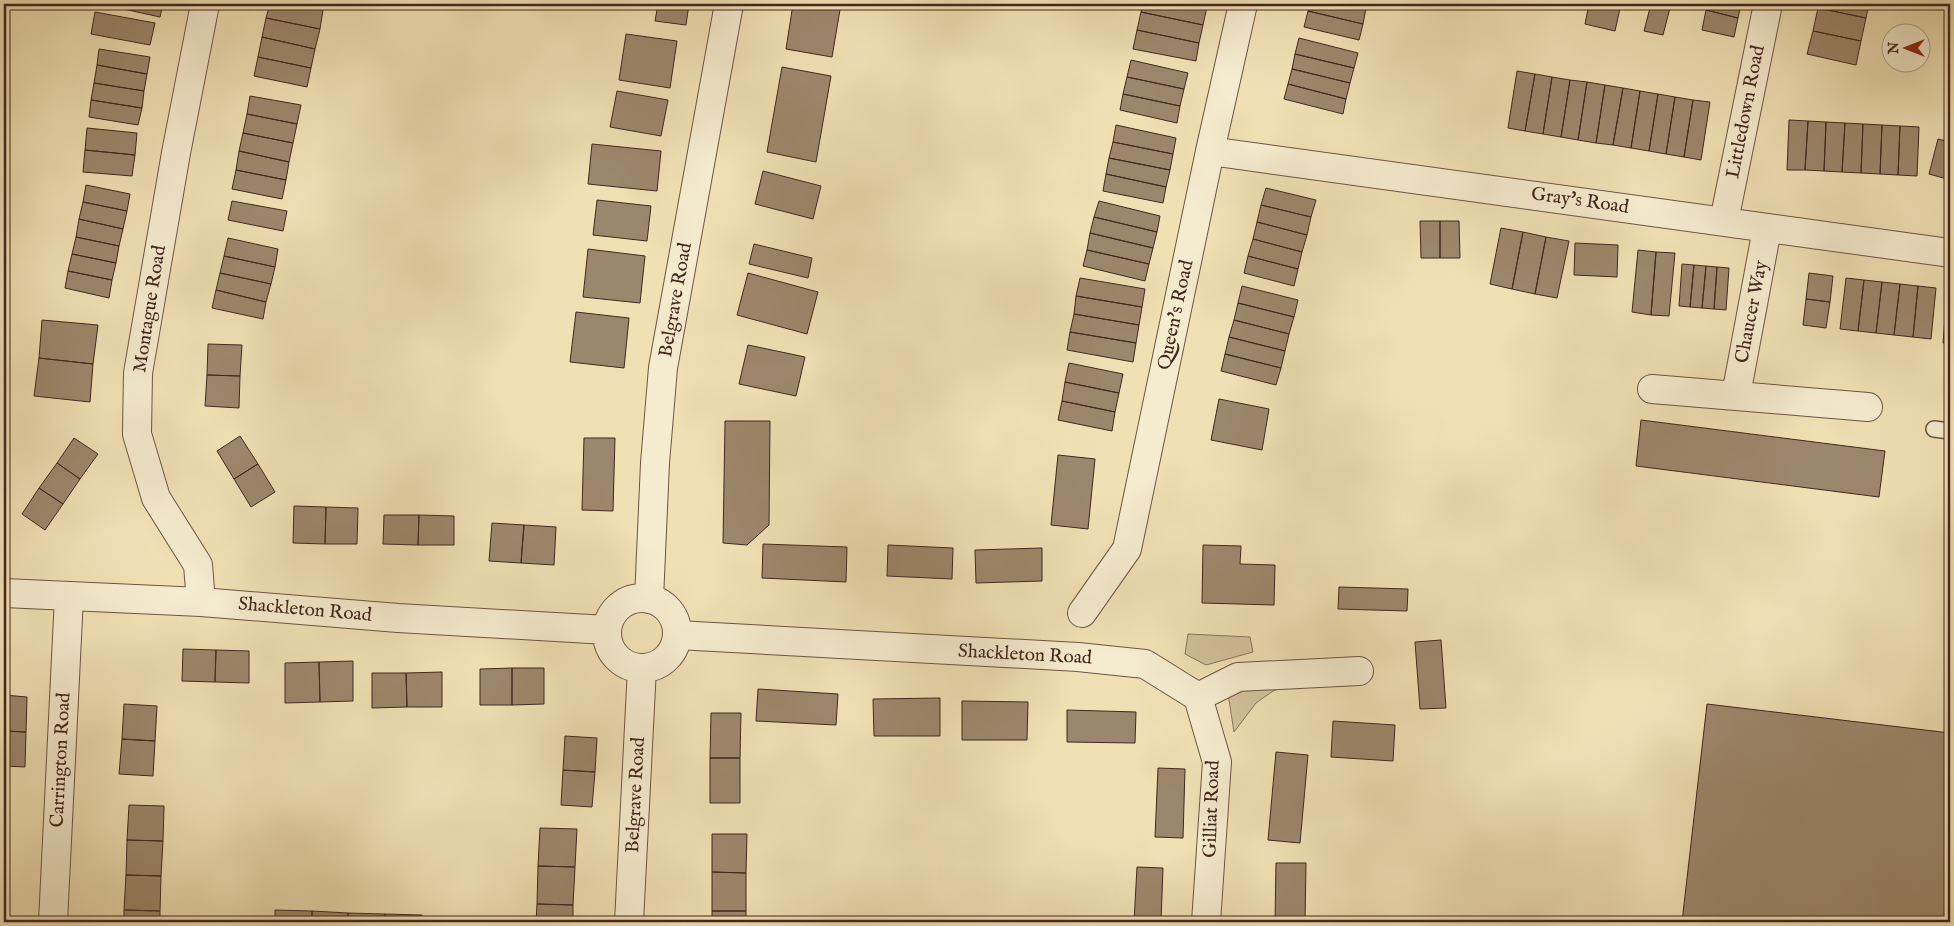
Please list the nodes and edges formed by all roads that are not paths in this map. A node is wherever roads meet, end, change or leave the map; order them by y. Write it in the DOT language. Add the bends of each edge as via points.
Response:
graph roads {
  1 [pos="205,4"];
  2 [pos="729,4"];
  3 [pos="1243,4"];
  4 [pos="1768,4"];
  5 [pos="1210,151"];
  6 [pos="1724,221"];
  7 [pos="1767,228"];
  8 [pos="1950,253"];
  9 [pos="1652,389"];
  10 [pos="1736,395"];
  11 [pos="1868,407"];
  12 [pos="1934,429"];
  13 [pos="1950,432"];
  14 [pos="4,593"];
  15 [pos="69,597"];
  16 [pos="649,599"];
  17 [pos="201,602"];
  18 [pos="1082,613"];
  19 [pos="607,630"];
  20 [pos="676,635"];
  21 [pos="642,668"];
  22 [pos="1360,671"];
  23 [pos="1198,697"];
  24 [pos="53,922"];
  25 [pos="629,922"];
  26 [pos="1206,922"];
  1 -- 17 [label="street, Montague Road" via="138,373 137,434 156,498 198,565"];
  2 -- 16 [label="street, Belgrave Road" via="663,368"];
  3 -- 5 [label="street, Queen's Road"];
  4 -- 6 [label="street, Littledown Road"];
  5 -- 6 [label="street, Gray's Road"];
  5 -- 18 [label="street, Queen's Road" via="1127,549"];
  6 -- 7 [label="street, Gray's Road"];
  7 -- 8 [label="street, Gray's Road"];
  7 -- 10 [label="street, Chaucer Way"];
  9 -- 10 [label="street"];
  10 -- 11 [label="street"];
  12 -- 13 [label="lane"];
  14 -- 15 [label="street, Shackleton Road"];
  15 -- 17 [label="street, Shackleton Road"];
  15 -- 24 [label="street, Carrington Road"];
  16 -- 19 [label="street" via="638,598 616,609"];
  16 -- 20 [label="street" via="667,608 673,616"];
  17 -- 19 [label="street, Shackleton Road"];
  19 -- 21 [label="street" via="608,642 621,661"];
  20 -- 21 [label="street" via="674,646 666,658"];
  20 -- 23 [label="street, Shackleton Road" via="1145,664"];
  21 -- 25 [label="street, Belgrave Road"];
  22 -- 23 [label="street" via="1238,677"];
  23 -- 26 [label="street, Gilliat Road" via="1217,762"];
}
